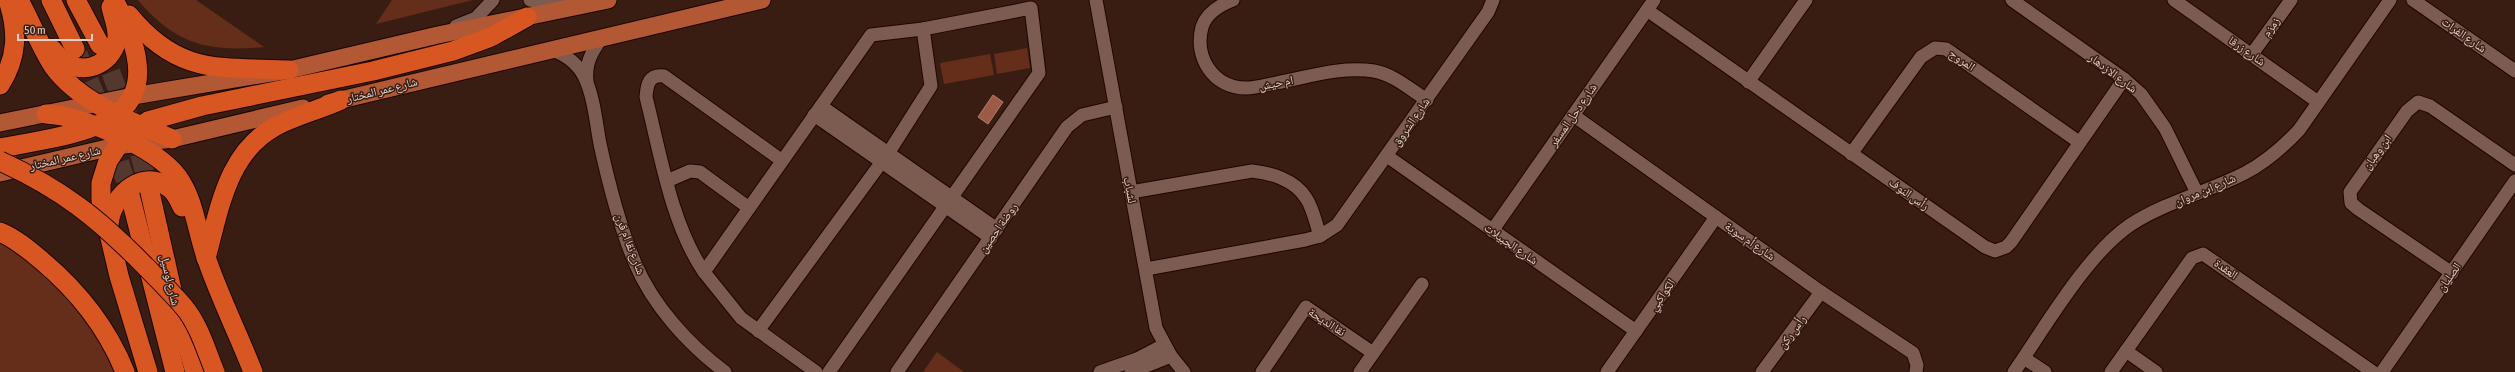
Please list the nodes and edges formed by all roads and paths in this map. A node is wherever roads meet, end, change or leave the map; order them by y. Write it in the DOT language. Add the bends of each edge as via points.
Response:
graph roads {
  1 [pos="8,0"];
  2 [pos="20,0"];
  3 [pos="51,0"];
  4 [pos="76,0"];
  5 [pos="110,0"];
  6 [pos="115,0"];
  7 [pos="493,0"];
  8 [pos="562,0"];
  9 [pos="608,0"];
  10 [pos="762,0"];
  11 [pos="1096,0"];
  12 [pos="1232,0"];
  13 [pos="1493,0"];
  14 [pos="1806,0"];
  15 [pos="2012,0"];
  16 [pos="2174,0"];
  17 [pos="2291,0"];
  18 [pos="2390,0"];
  19 [pos="2414,0"];
  20 [pos="1651,5"];
  21 [pos="529,9"];
  22 [pos="923,29"];
  23 [pos="36,30"];
  24 [pos="438,35"];
  25 [pos="601,39"];
  26 [pos="100,45"];
  27 [pos="76,49"];
  28 [pos="552,50"];
  29 [pos="2252,54"];
  30 [pos="289,70"];
  31 [pos="2515,71"];
  32 [pos="2124,79"];
  33 [pos="1748,82"];
  34 [pos="0,85"];
  35 [pos="588,88"];
  36 [pos="133,96"];
  37 [pos="341,100"];
  38 [pos="1427,100"];
  39 [pos="2318,102"];
  40 [pos="98,104"];
  41 [pos="1116,107"];
  42 [pos="817,110"];
  43 [pos="46,114"];
  44 [pos="117,114"];
  45 [pos="1573,115"];
  46 [pos="0,123"];
  47 [pos="140,126"];
  48 [pos="97,127"];
  49 [pos="172,139"];
  50 [pos="124,142"];
  51 [pos="2079,142"];
  52 [pos="0,148"];
  53 [pos="1851,154"];
  54 [pos="885,156"];
  55 [pos="1387,156"];
  56 [pos="782,160"];
  57 [pos="0,161"];
  58 [pos="2515,165"];
  59 [pos="0,173"];
  60 [pos="667,181"];
  61 [pos="2515,181"];
  62 [pos="149,188"];
  63 [pos="1130,192"];
  64 [pos="2197,193"];
  65 [pos="130,195"];
  66 [pos="950,202"];
  67 [pos="748,208"];
  68 [pos="1716,218"];
  69 [pos="1492,231"];
  70 [pos="0,232"];
  71 [pos="994,233"];
  72 [pos="199,236"];
  73 [pos="1320,236"];
  74 [pos="109,238"];
  75 [pos="206,258"];
  76 [pos="1146,269"];
  77 [pos="704,272"];
  78 [pos="2452,273"];
  79 [pos="1422,284"];
  80 [pos="1821,292"];
  81 [pos="758,331"];
  82 [pos="1636,331"];
  83 [pos="1168,350"];
  84 [pos="2126,351"];
  85 [pos="1373,353"];
  86 [pos="2024,358"];
  87 [pos="125,372"];
  88 [pos="148,372"];
  89 [pos="175,372"];
  90 [pos="195,372"];
  91 [pos="215,372"];
  92 [pos="253,372"];
  93 [pos="726,372"];
  94 [pos="816,372"];
  95 [pos="829,372"];
  96 [pos="896,372"];
  97 [pos="1100,372"];
  98 [pos="1131,372"];
  99 [pos="1184,372"];
  100 [pos="1262,372"];
  101 [pos="1360,372"];
  102 [pos="1607,372"];
  103 [pos="1762,372"];
  104 [pos="1916,372"];
  105 [pos="2014,372"];
  106 [pos="2045,372"];
  107 [pos="2111,372"];
  108 [pos="2156,372"];
  109 [pos="2373,372"];
  110 [pos="2382,372"];
  1 -- 34 [label="highway" via="16,30 16,47 8,72"];
  2 -- 23 [label="highway"];
  3 -- 27 [label="highway"];
  4 -- 26 [label="highway"];
  5 -- 23 [label="highway" via="117,36 115,47 104,62 96,66 82,68 69,65 57,56"];
  6 -- 30 [label="highway" via="152,40 183,60 222,68"];
  6 -- 36 [label="highway" via="128,25 137,55 137,76"];
  7 -- 24 [label="street" via="476,18"];
  8 -- 21 [label="street" via="541,2"];
  9 -- 21 [label="main road"];
  10 -- 25 [label="main road, شارع عمر المختار"];
  11 -- 41 [label="street, لشباب"];
  12 -- 38 [label="street, ام حيش" via="1214,10 1203,24 1200,36 1204,63 1214,77 1227,85 1247,88 1344,70 1361,70 1388,75"];
  13 -- 38 [label="street, شارع الشروق" via="1488,12"];
  14 -- 33 [label="street"];
  15 -- 32 [label="street, شارع الازدهار"];
  16 -- 29 [label="street, شارع زرقا"];
  17 -- 29 [label="street, زمزم"];
  18 -- 39 [label="street, شارع ابن مروان"];
  19 -- 31 [label="street, شارع الفرات"];
  20 -- 33 [label="street, رأس النوف"];
  20 -- 45 [label="street, شارع دحل المسفر"];
  21 -- 24 [label="main road"];
  21 -- 47 [label="highway" via="491,37 453,51 373,71 202,106 148,121"];
  22 -- 42 [label="street" via="871,35"];
  22 -- 54 [label="street" via="931,86"];
  22 -- 66 [label="street" via="1032,8 1039,73"];
  23 -- 40 [label="highway" via="52,64 62,76"];
  24 -- 30 [label="main road"];
  25 -- 28 [label="main road, شارع عمر المختار"];
  25 -- 35 [label="street, شارع نقا ام قرن" via="589,58 586,70"];
  28 -- 35 [label="street, شارع نقا ام قرن" via="572,62 581,71"];
  28 -- 37 [label="main road, شارع عمر المختار"];
  29 -- 39 [label="street, شارع زرقا"];
  30 -- 36 [label="main road"];
  32 -- 51 [label="street, رأس النوف"];
  32 -- 64 [label="street, شارع الازدهار" via="2151,106 2165,128"];
  33 -- 53 [label="street, رأس النوف"];
  35 -- 93 [label="street, شارع نقا ام قرن" via="608,179 636,265 650,290 683,334"];
  36 -- 40 [label="main road"];
  36 -- 44 [label="highway"];
  37 -- 49 [label="main road, شارع عمر المختار"];
  37 -- 75 [label="highway" via="278,125 244,153 229,177 220,199"];
  38 -- 55 [label="street, شارع الشروق"];
  39 -- 64 [label="street, شارع ابن مروان" via="2299,130 2270,158 2245,173"];
  40 -- 43 [label="main road"];
  40 -- 44 [label="highway"];
  41 -- 63 [label="street, لشباب"];
  41 -- 71 [label="street, روضة احصين" via="1082,115 1067,127"];
  42 -- 54 [label="street"];
  42 -- 56 [label="street"];
  43 -- 46 [label="main road"];
  43 -- 48 [label="highway" via="72,117"];
  44 -- 47 [label="highway"];
  44 -- 48 [label="highway"];
  45 -- 68 [label="street, شارع أم سوية"];
  45 -- 69 [label="street, شارع دحل المسفر"];
  47 -- 49 [label="highway"];
  47 -- 50 [label="highway"];
  48 -- 50 [label="highway"];
  48 -- 52 [label="highway"];
  49 -- 50 [label="main road, شارع عمر المختار"];
  50 -- 59 [label="main road, شارع عمر المختار"];
  50 -- 72 [label="highway" via="171,170 179,178"];
  50 -- 74 [label="highway" via="101,182 101,200"];
  51 -- 53 [label="street, المروج" via="1952,53 1935,48 1921,58"];
  51 -- 53 [label="street, رأس النوف" via="2011,242 2001,250 1995,251 1985,247"];
  54 -- 66 [label="street"];
  54 -- 81 [label="street"];
  55 -- 69 [label="street, شارع الجبيلات"];
  55 -- 73 [label="street, شارع الشروق" via="1345,217"];
  56 -- 60 [label="street" via="664,76 657,75 647,85 646,97"];
  56 -- 67 [label="street"];
  57 -- 91 [label="highway, bridge" via="68,197 124,245 184,307 199,331"];
  58 -- 78 [label="street, ابن وهبان" via="2430,106 2418,102 2407,111 2350,192 2351,203 2358,209"];
  60 -- 67 [label="street" via="690,171 700,172"];
  60 -- 77 [label="street" via="684,232 696,261"];
  61 -- 78 [label="street, الصليان"];
  62 -- 90 [label="highway, شارع لوسيل" via="174,299"];
  63 -- 73 [label="street" via="1252,171 1262,172 1280,178 1306,198"];
  63 -- 76 [label="street, لشباب"];
  64 -- 86 [label="street, شارع ابن مروان" via="2130,225 2111,240 2093,260"];
  65 -- 89 [label="highway, شارع لوسيل"];
  66 -- 71 [label="street"];
  66 -- 95 [label="street"];
  67 -- 77 [label="street"];
  68 -- 80 [label="street, شارع أم سوية"];
  68 -- 82 [label="street, الكواكبي"];
  69 -- 82 [label="street, شارع الجبيلات"];
  70 -- 87 [label="highway" via="29,250 78,294 102,326"];
  71 -- 96 [label="street, روضة احصين"];
  72 -- 74 [label="highway" via="176,195 168,186 144,182 132,186 120,196 109,216"];
  72 -- 75 [label="highway"];
  73 -- 76 [label="street, شارع الشروق"];
  74 -- 88 [label="highway"];
  75 -- 92 [label="highway"];
  76 -- 83 [label="street, لشباب" via="1156,328"];
  77 -- 81 [label="street" via="741,318"];
  78 -- 110 [label="street, الصليان"];
  79 -- 85 [label="street"];
  80 -- 103 [label="street, رأس ركن"];
  80 -- 104 [label="street, شارع أم سوية" via="1913,353 1917,365"];
  81 -- 94 [label="street"];
  82 -- 102 [label="street, الكواكبي"];
  83 -- 97 [label="street"];
  83 -- 98 [label="street"];
  83 -- 99 [label="street, لشباب"];
  84 -- 107 [label="street, العقدة"];
  84 -- 108 [label="street"];
  84 -- 109 [label="street, العقدة" via="2192,258 2204,254"];
  85 -- 100 [label="street, نقا الديحة" via="1306,307"];
  85 -- 101 [label="street"];
  86 -- 105 [label="street, شارع ابن مروان"];
  86 -- 106 [label="street"];
}
